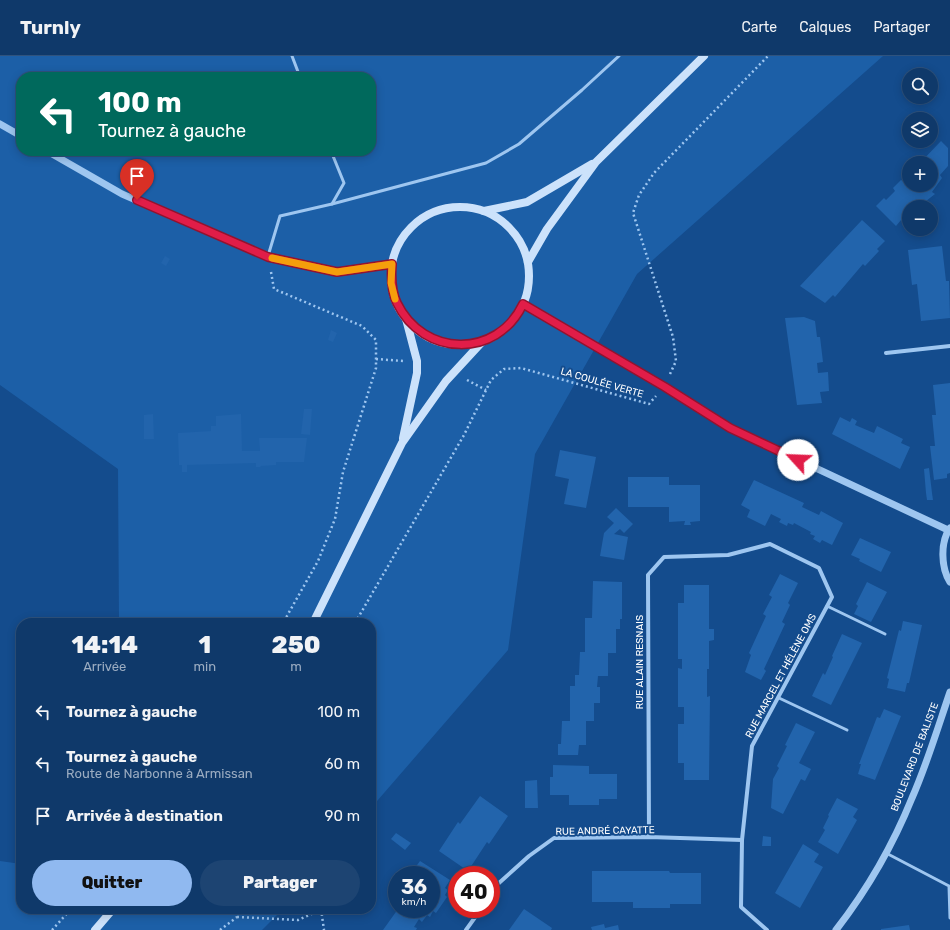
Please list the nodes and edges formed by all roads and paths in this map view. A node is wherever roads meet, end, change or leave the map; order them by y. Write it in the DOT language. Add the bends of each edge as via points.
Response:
graph roads {
  1 [pos="292,56"];
  2 [pos="619,56"];
  3 [pos="704,56"];
  4 [pos="768,56"];
  5 [pos="298,72"];
  6 [pos="0,124"];
  7 [pos="16,133"];
  8 [pos="56,156"];
  9 [pos="333,156"];
  10 [pos="596,162"];
  11 [pos="332,204"];
  12 [pos="484,210"];
  13 [pos="268,257"];
  14 [pos="528,262"];
  15 [pos="392,264"];
  16 [pos="523,304"];
  17 [pos="406,319"];
  18 [pos="482,342"];
  19 [pos="950,346"];
  20 [pos="886,353"];
  21 [pos="665,387"];
  22 [pos="402,443"];
  23 [pos="949,529"];
  24 [pos="728,555"];
  25 [pos="950,582"];
  26 [pos="827,606"];
  27 [pos="286,618"];
  28 [pos="315,618"];
  29 [pos="358,618"];
  30 [pos="885,634"];
  31 [pos="950,692"];
  32 [pos="779,698"];
  33 [pos="847,730"];
  34 [pos="649,837"];
  35 [pos="742,840"];
  36 [pos="886,853"];
  37 [pos="500,882"];
  38 [pos="949,885"];
  39 [pos="66,914"];
  40 [pos="109,914"];
  41 [pos="238,914"];
  42 [pos="311,914"];
  43 [pos="322,914"];
  44 [pos="237,917"];
  45 [pos="475,918"];
  46 [pos="950,918"];
  47 [pos="52,930"];
  48 [pos="95,930"];
  49 [pos="220,930"];
  50 [pos="324,930"];
  51 [pos="466,930"];
  52 [pos="767,930"];
  53 [pos="836,930"];
  1 -- 5 [label="lane"];
  2 -- 11 [label="lane" via="519,144 486,163"];
  3 -- 10 [label="main road"];
  4 -- 21 [label="path, LA COULÉE VERTE" via="654,174 639,194 633,213 673,337 676,361"];
  6 -- 7 [label="street"];
  8 -- 13 [label="street" via="122,194"];
  9 -- 11 [label="lane" via="344,182"];
  10 -- 12 [label="main road" via="528,202"];
  10 -- 14 [label="main road" via="547,229"];
  11 -- 13 [label="lane" via="280,216"];
  12 -- 14 [label="main road" via="504,222 520,240"];
  12 -- 15 [label="main road" via="463,206 442,209 422,218 402,238"];
  13 -- 15 [label="street" via="337,272"];
  13 -- 27 [label="path" via="274,289 362,326 376,340 376,368 344,472 335,519 318,562"];
  14 -- 16 [label="main road" via="530,277"];
  15 -- 17 [label="main road" via="391,283 396,302"];
  16 -- 18 [label="main road" via="517,316 502,331"];
  16 -- 21 [label="street"];
  17 -- 18 [label="main road" via="421,333 440,342 461,346"];
  17 -- 22 [label="main road" via="417,361 417,373"];
  18 -- 22 [label="main road" via="446,381"];
  19 -- 20 [label="street"];
  21 -- 23 [label="street" via="730,428"];
  21 -- 29 [label="path, LA COULÉE VERTE" via="649,404 521,368 504,369 491,380 464,435"];
  22 -- 28 [label="main road"];
  23 -- 25 [label="street" via="942,553 946,576"];
  24 -- 26 [label="street, RUE MARCEL ET HÉLÈNE OMS" via="770,544 819,568 832,597"];
  24 -- 34 [label="street, RUE ALAIN RESNAIS" via="664,557 648,575"];
  26 -- 30 [label="lane"];
  26 -- 32 [label="street, RUE MARCEL ET HÉLÈNE OMS"];
  31 -- 36 [label="street, BOULEVARD DE BALISTE" via="912,798"];
  32 -- 33 [label="lane"];
  32 -- 35 [label="street, RUE MARCEL ET HÉLÈNE OMS" via="752,746"];
  34 -- 35 [label="street, RUE ANDRÉ CAYATTE"];
  34 -- 37 [label="street, RUE ANDRÉ CAYATTE" via="554,838"];
  35 -- 52 [label="street, RUE MARCEL ET HÉLÈNE OMS" via="741,907"];
  36 -- 38 [label="lane"];
  36 -- 53 [label="street, BOULEVARD DE BALISTE" via="858,901"];
  38 -- 46 [label="lane"];
  39 -- 47 [label="path"];
  40 -- 48 [label="main road"];
  41 -- 44 [label="path"];
  42 -- 44 [label="path" via="298,920"];
  43 -- 50 [label="path"];
  44 -- 49 [label="path"];
  45 -- 51 [label="street"];
}
